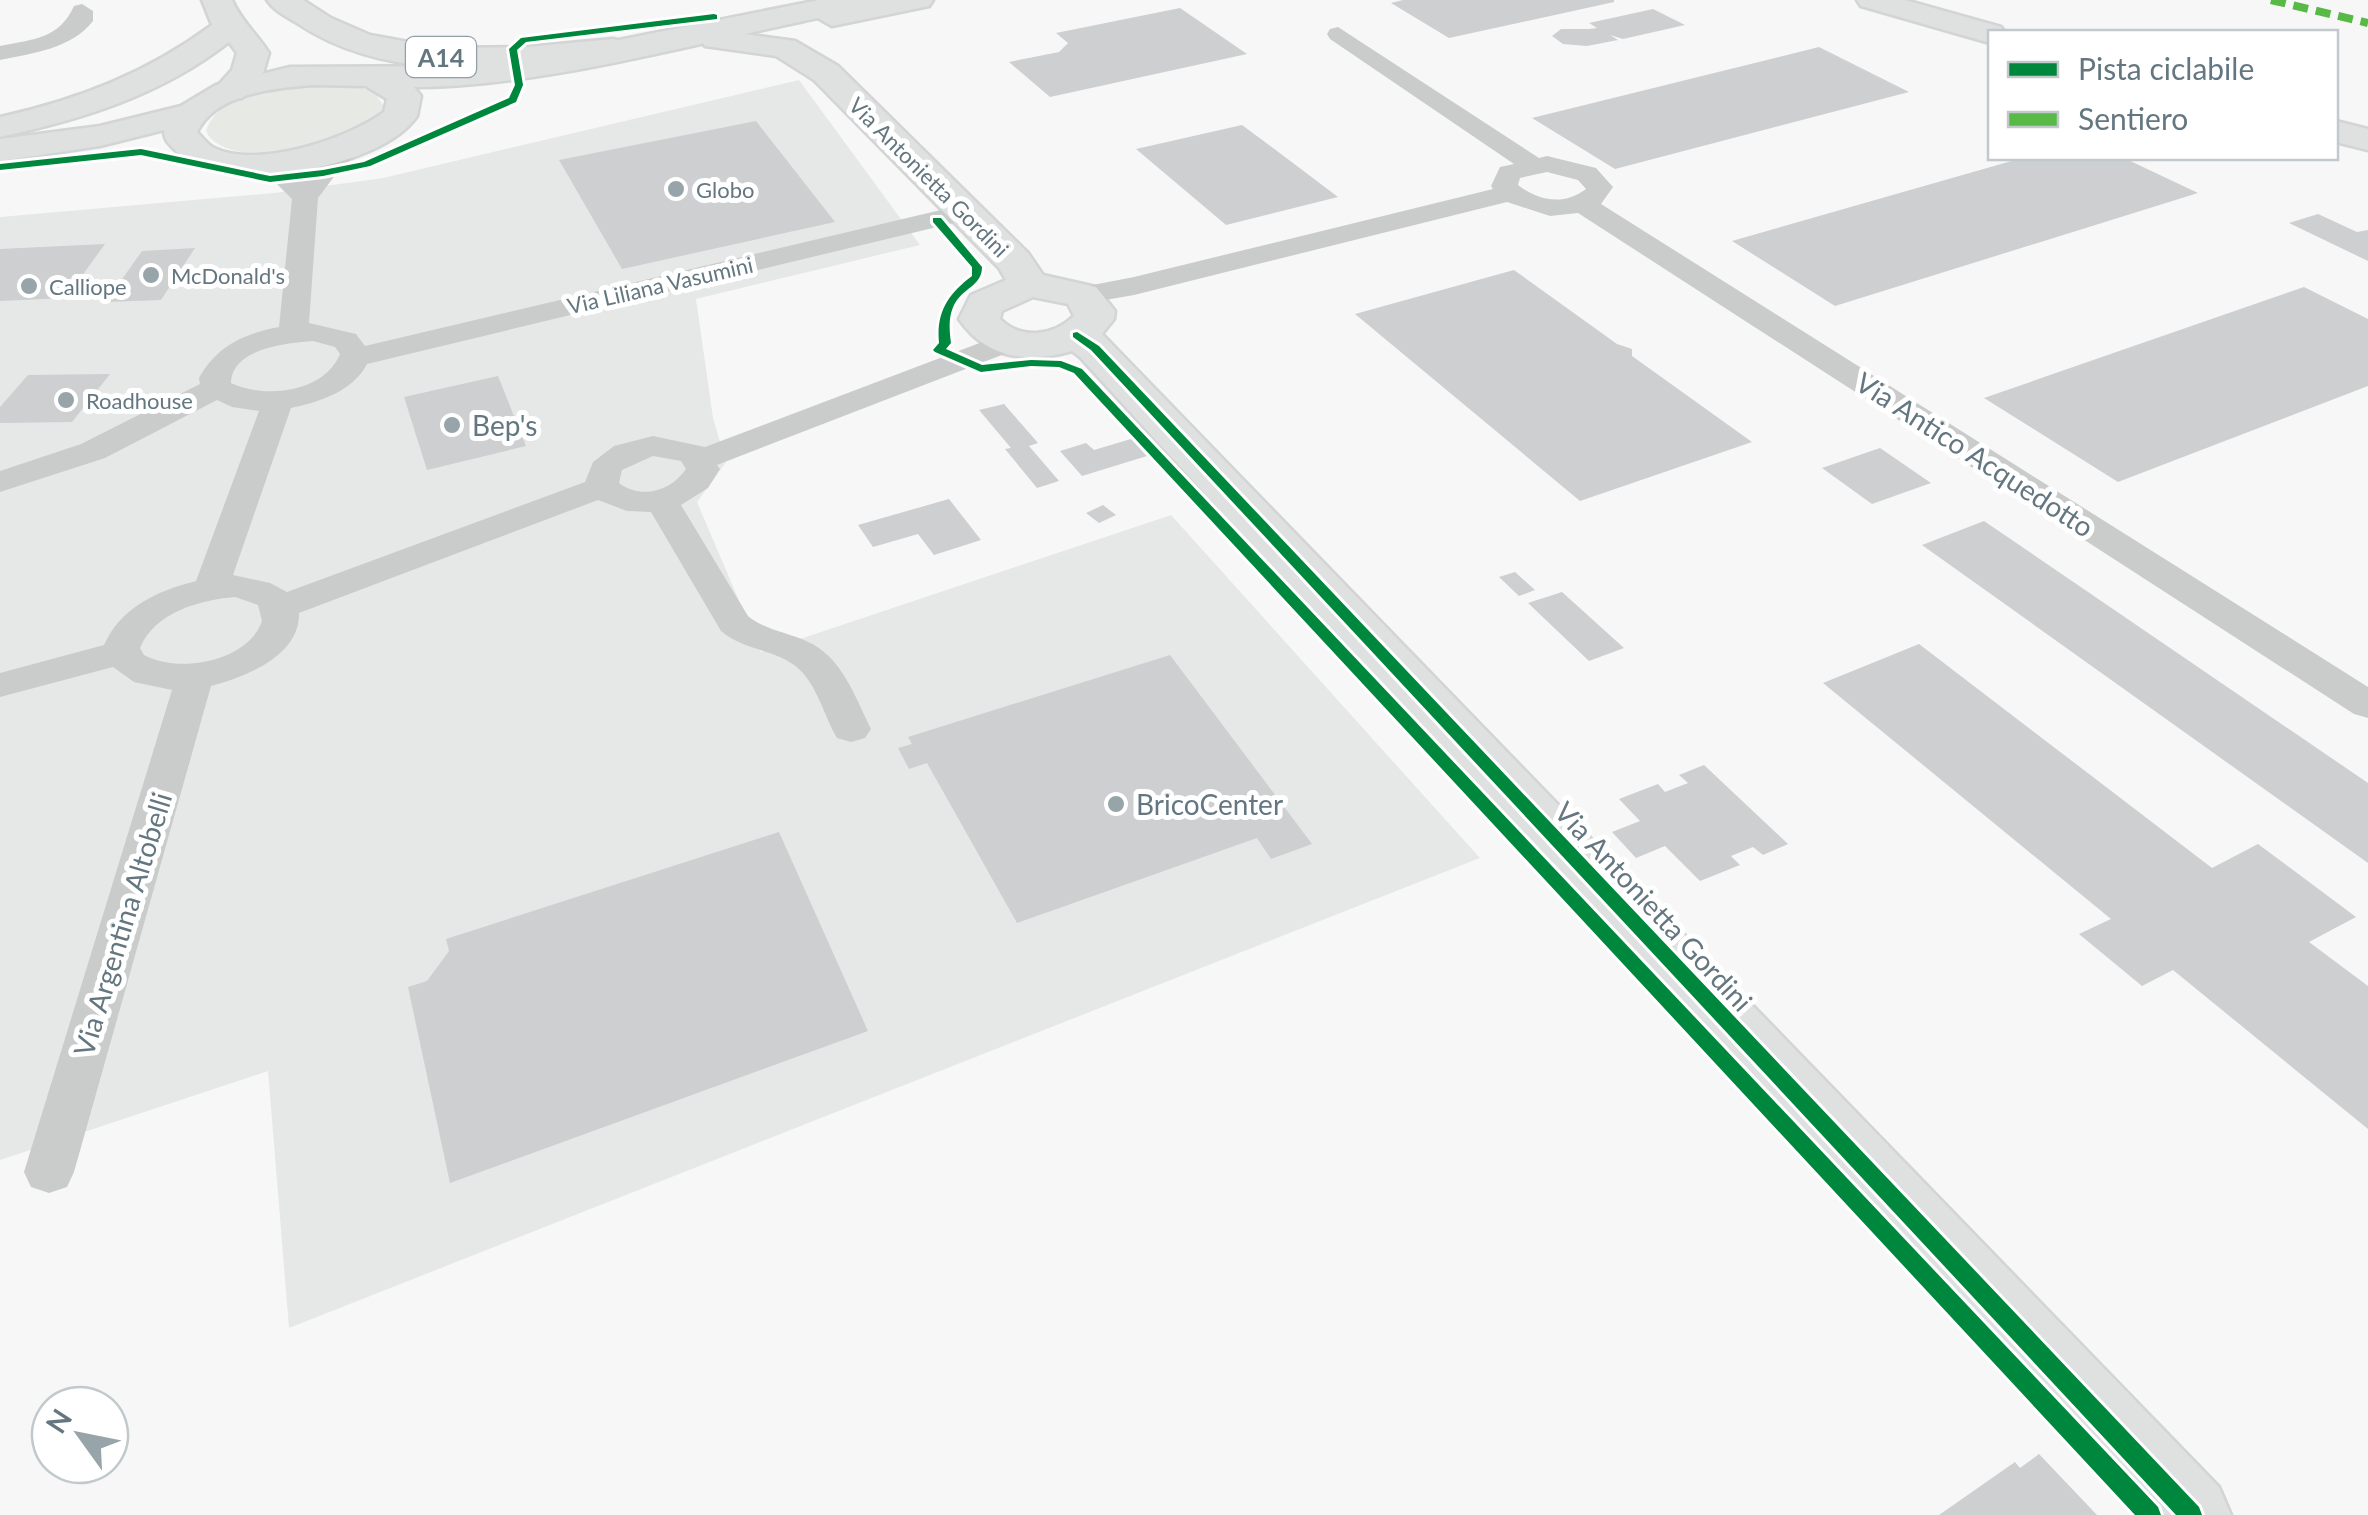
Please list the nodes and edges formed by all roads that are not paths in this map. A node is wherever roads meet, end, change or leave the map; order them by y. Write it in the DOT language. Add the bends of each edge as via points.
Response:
graph roads {
  1 [pos="274,0"];
  2 [pos="282,0"];
  3 [pos="918,0"];
  4 [pos="1872,0"];
  5 [pos="1906,0"];
  6 [pos="857,7"];
  7 [pos="82,11"];
  8 [pos="223,14"];
  9 [pos="2015,30"];
  10 [pos="1988,33"];
  11 [pos="1338,34"];
  12 [pos="716,38"];
  13 [pos="613,49"];
  14 [pos="0,52"];
  15 [pos="341,73"];
  16 [pos="826,73"];
  17 [pos="376,78"];
  18 [pos="230,92"];
  19 [pos="192,112"];
  20 [pos="406,112"];
  21 [pos="2338,120"];
  22 [pos="0,127"];
  23 [pos="2368,128"];
  24 [pos="2338,132"];
  25 [pos="2368,140"];
  26 [pos="354,146"];
  27 [pos="0,150"];
  28 [pos="192,152"];
  29 [pos="0,162"];
  30 [pos="240,163"];
  31 [pos="1532,165"];
  32 [pos="1510,193"];
  33 [pos="306,198"];
  34 [pos="1583,204"];
  35 [pos="962,213"];
  36 [pos="1029,284"];
  37 [pos="1080,315"];
  38 [pos="293,333"];
  39 [pos="1010,342"];
  40 [pos="357,358"];
  41 [pos="217,388"];
  42 [pos="278,401"];
  43 [pos="700,460"];
  44 [pos="0,482"];
  45 [pos="602,487"];
  46 [pos="660,500"];
  47 [pos="211,588"];
  48 [pos="280,607"];
  49 [pos="123,652"];
  50 [pos="195,677"];
  51 [pos="0,684"];
  52 [pos="2368,705"];
  53 [pos="851,729"];
  54 [pos="49,1172"];
  55 [pos="2191,1515"];
  1 -- 15 [label="main road" via="274,32 283,47"];
  2 -- 13 [label="main road, A14" via="337,36 398,53 495,58"];
  3 -- 6 [label="main road"];
  4 -- 10 [label="main road"];
  5 -- 9 [label="main road"];
  6 -- 12 [label="main road"];
  6 -- 13 [label="main road"];
  6 -- 16 [label="main road, Via Antonietta Gordini" via="822,31 817,54"];
  7 -- 14 [label="street" via="74,31"];
  8 -- 18 [label="main road" via="253,53"];
  8 -- 22 [label="main road" via="180,66 76,109"];
  11 -- 31 [label="street"];
  12 -- 16 [label="main road, Via Antonietta Gordini" via="784,48"];
  12 -- 20 [label="main road" via="510,78"];
  13 -- 17 [label="main road" via="497,71"];
  15 -- 17 [label="main road"];
  15 -- 18 [label="main road" via="304,74"];
  16 -- 35 [label="main road, Via Antonietta Gordini"];
  17 -- 20 [label="main road" via="403,92"];
  18 -- 19 [label="main road"];
  19 -- 27 [label="main road" via="134,130"];
  19 -- 28 [label="main road" via="179,134"];
  20 -- 26 [label="main road"];
  21 -- 23 [label="main road"];
  24 -- 25 [label="main road"];
  26 -- 30 [label="main road" via="307,159"];
  26 -- 33 [label="street"];
  28 -- 29 [label="main road" via="102,148"];
  28 -- 30 [label="main road"];
  30 -- 33 [label="street" via="286,178"];
  31 -- 32 [label="street" via="1509,173 1504,186"];
  31 -- 34 [label="street" via="1562,166 1596,180 1598,193"];
  32 -- 34 [label="street" via="1551,207"];
  32 -- 37 [label="street" via="1134,286"];
  33 -- 38 [label="street"];
  34 -- 52 [label="street, Via Antico Acquedotto"];
  35 -- 36 [label="main road, Via Antonietta Gordini"];
  35 -- 40 [label="street, Via Liliana Vasumini"];
  36 -- 37 [label="main road"];
  36 -- 39 [label="main road" via="992,298 980,312 988,332"];
  37 -- 39 [label="main road" via="1050,344"];
  37 -- 55 [label="main road, Via Antonietta Gordini" via="1122,376"];
  38 -- 40 [label="street" via="347,339"];
  38 -- 41 [label="street" via="230,356 214,378"];
  39 -- 43 [label="street"];
  40 -- 42 [label="street" via="340,380"];
  41 -- 42 [label="street" via="240,400"];
  41 -- 44 [label="street" via="93,451"];
  42 -- 47 [label="street"];
  43 -- 45 [label="street" via="682,448 638,449 612,462"];
  43 -- 46 [label="street" via="699,478 690,487"];
  45 -- 46 [label="street" via="631,502"];
  45 -- 48 [label="street"];
  46 -- 53 [label="street" via="734,623 747,636 803,653 818,665"];
  47 -- 48 [label="street" via="255,589"];
  47 -- 49 [label="street" via="149,613"];
  48 -- 50 [label="street" via="282,621 258,652"];
  49 -- 50 [label="street" via="141,674"];
  49 -- 51 [label="street"];
  50 -- 54 [label="street, Via Argentina Altobelli"];
}
